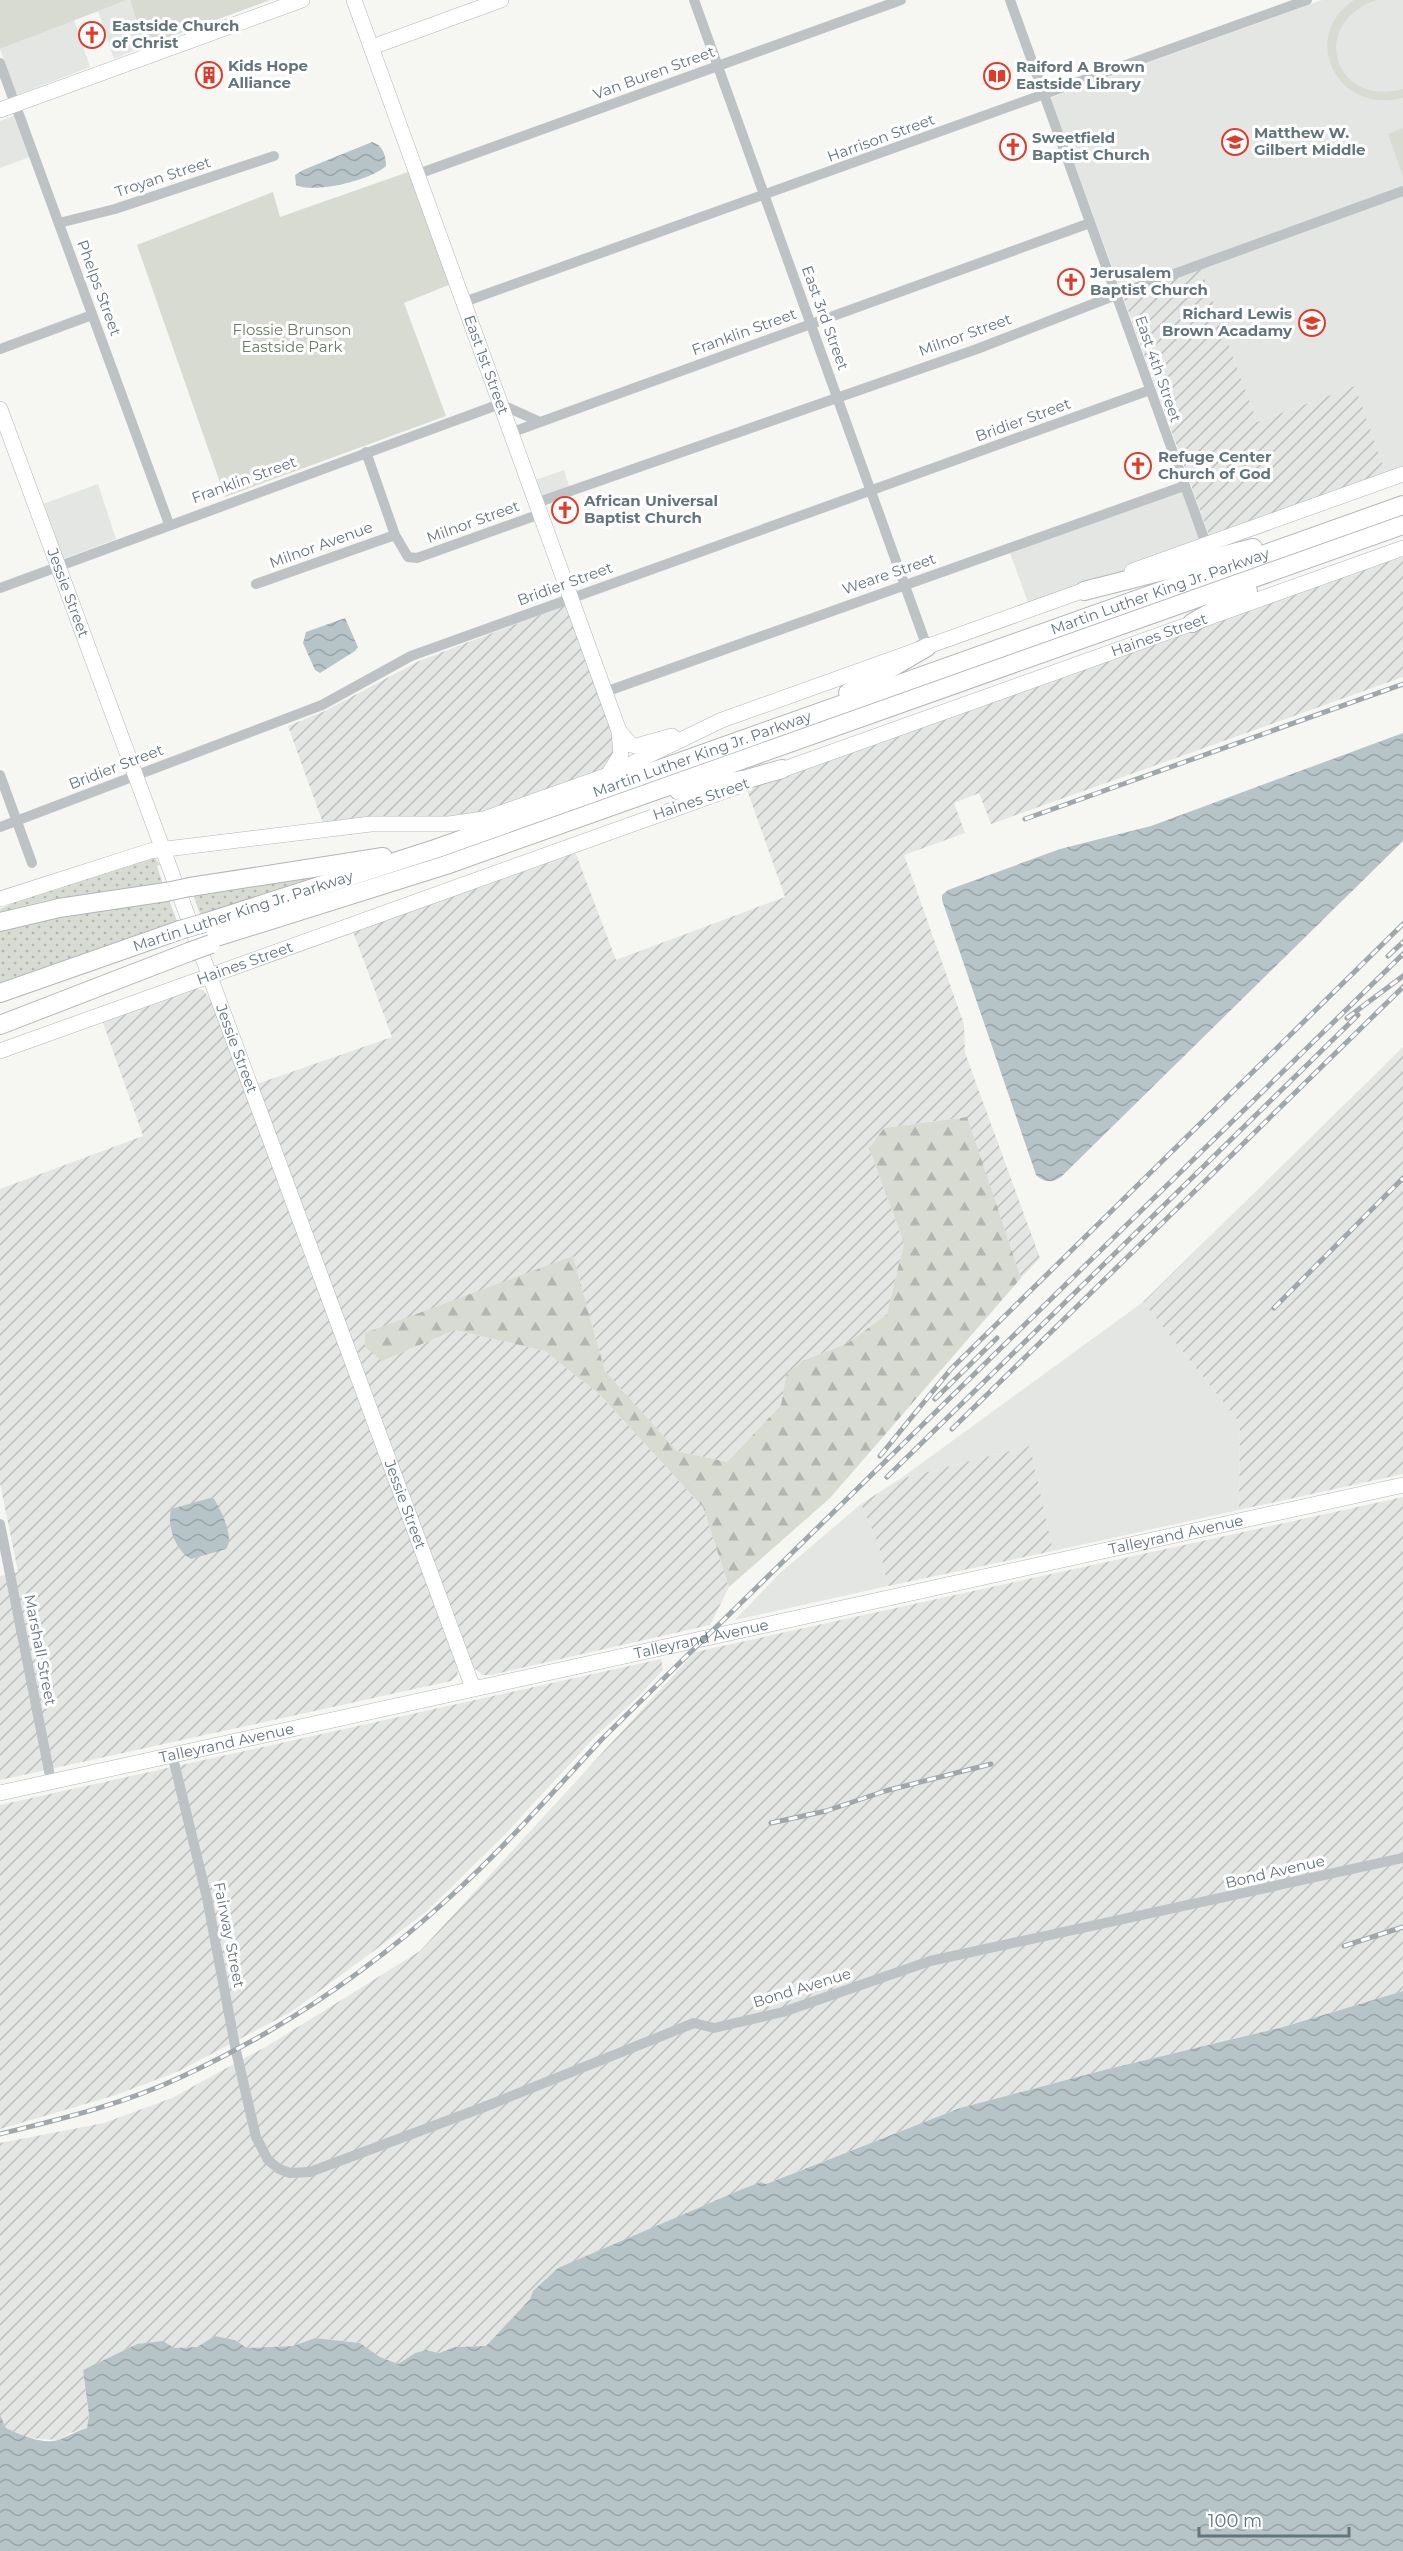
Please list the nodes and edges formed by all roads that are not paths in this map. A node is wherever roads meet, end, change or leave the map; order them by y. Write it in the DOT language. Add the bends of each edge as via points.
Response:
graph roads {
  1 [pos="302,0"];
  2 [pos="354,0"];
  3 [pos="501,0"];
  4 [pos="694,0"];
  5 [pos="901,0"];
  6 [pos="1010,0"];
  7 [pos="1307,0"];
  8 [pos="372,47"];
  9 [pos="0,63"];
  10 [pos="717,66"];
  11 [pos="1044,94"];
  12 [pos="15,104"];
  13 [pos="0,110"];
  14 [pos="274,156"];
  15 [pos="418,174"];
  16 [pos="1403,191"];
  17 [pos="765,196"];
  18 [pos="59,223"];
  19 [pos="1090,224"];
  20 [pos="1116,295"];
  21 [pos="464,302"];
  22 [pos="92,315"];
  23 [pos="811,324"];
  24 [pos="0,349"];
  25 [pos="1150,390"];
  26 [pos="838,397"];
  27 [pos="500,404"];
  28 [pos="0,409"];
  29 [pos="540,422"];
  30 [pos="510,433"];
  31 [pos="366,452"];
  32 [pos="1403,474"];
  33 [pos="1184,486"];
  34 [pos="871,489"];
  35 [pos="1402,506"];
  36 [pos="538,508"];
  37 [pos="169,524"];
  38 [pos="1351,524"];
  39 [pos="1403,525"];
  40 [pos="395,535"];
  41 [pos="1206,544"];
  42 [pos="1403,548"];
  43 [pos="1327,553"];
  44 [pos="58,567"];
  45 [pos="256,584"];
  46 [pos="904,585"];
  47 [pos="0,588"];
  48 [pos="1084,591"];
  49 [pos="571,597"];
  50 [pos="1192,623"];
  51 [pos="927,647"];
  52 [pos="606,692"];
  53 [pos="722,720"];
  54 [pos="773,730"];
  55 [pos="620,731"];
  56 [pos="782,769"];
  57 [pos="0,775"];
  58 [pos="608,775"];
  59 [pos="136,776"];
  60 [pos="610,806"];
  61 [pos="17,820"];
  62 [pos="0,827"];
  63 [pos="435,849"];
  64 [pos="162,850"];
  65 [pos="32,863"];
  66 [pos="0,899"];
  67 [pos="0,922"];
  68 [pos="208,935"];
  69 [pos="185,943"];
  70 [pos="210,975"];
  71 [pos="0,993"];
  72 [pos="0,1012"];
  73 [pos="0,1025"];
  74 [pos="0,1051"];
  75 [pos="1403,1485"];
  76 [pos="0,1524"];
  77 [pos="5,1569"];
  78 [pos="473,1688"];
  79 [pos="172,1754"];
  80 [pos="51,1781"];
  81 [pos="0,1793"];
  82 [pos="1403,1858"];
  83 [pos="253,2124"];
  1 -- 12 [label="street"];
  2 -- 8 [label="street, East 1st Street"];
  3 -- 8 [label="street"];
  4 -- 10 [label="street, East 3rd Street"];
  5 -- 10 [label="street, Van Buren Street"];
  6 -- 11 [label="street, East 4th Street"];
  7 -- 11 [label="street, Harrison Street"];
  8 -- 15 [label="street, East 1st Street"];
  9 -- 12 [label="street, Phelps Street"];
  10 -- 15 [label="street, Van Buren Street"];
  10 -- 17 [label="street, East 3rd Street"];
  11 -- 17 [label="street, Harrison Street"];
  11 -- 19 [label="street, East 4th Street"];
  12 -- 13 [label="street"];
  12 -- 18 [label="street, Phelps Street"];
  14 -- 18 [label="street, Troyan Street" via="115,209"];
  15 -- 21 [label="street, East 1st Street"];
  16 -- 20 [label="street, Milnor Street"];
  17 -- 21 [label="street, Harrison Street"];
  17 -- 23 [label="street, East 3rd Street"];
  18 -- 22 [label="street, Phelps Street"];
  19 -- 20 [label="street, East 4th Street"];
  19 -- 23 [label="street, Franklin Street"];
  20 -- 25 [label="street, East 4th Street"];
  20 -- 26 [label="street, Milnor Street"];
  21 -- 27 [label="street, East 1st Street"];
  22 -- 24 [label="street"];
  22 -- 37 [label="street, Phelps Street"];
  23 -- 26 [label="street, East 3rd Street"];
  23 -- 29 [label="street, Franklin Street"];
  25 -- 33 [label="street, East 4th Street"];
  25 -- 34 [label="street, Bridier Street"];
  26 -- 34 [label="street, East 3rd Street"];
  26 -- 36 [label="street, Milnor Street"];
  27 -- 29 [label="street"];
  27 -- 30 [label="street, East 1st Street"];
  27 -- 31 [label="street, Franklin Street"];
  28 -- 44 [label="street, Jessie Street"];
  29 -- 30 [label="street, Franklin Street"];
  30 -- 36 [label="street, East 1st Street"];
  31 -- 37 [label="street, Franklin Street"];
  31 -- 40 [label="street"];
  32 -- 41 [label="street"];
  33 -- 41 [label="street, East 4th Street"];
  33 -- 46 [label="street, Weare Street"];
  34 -- 46 [label="street, East 3rd Street"];
  34 -- 49 [label="street, Bridier Street"];
  35 -- 38 [label="highway, Martin Luther King Jr. Parkway"];
  36 -- 40 [label="street, Milnor Street" via="417,558 405,554"];
  36 -- 49 [label="street, East 1st Street"];
  37 -- 44 [label="street, Franklin Street"];
  38 -- 48 [label="highway"];
  38 -- 54 [label="highway, Martin Luther King Jr. Parkway"];
  39 -- 43 [label="highway, Martin Luther King Jr. Parkway"];
  40 -- 45 [label="street, Milnor Avenue"];
  41 -- 48 [label="street"];
  42 -- 50 [label="street, Haines Street"];
  43 -- 50 [label="highway"];
  43 -- 60 [label="highway, Martin Luther King Jr. Parkway"];
  44 -- 47 [label="street, Franklin Street"];
  44 -- 59 [label="street, Jessie Street"];
  46 -- 51 [label="street, East 3rd Street"];
  46 -- 52 [label="street, Weare Street"];
  48 -- 51 [label="street"];
  49 -- 52 [label="street, East 1st Street"];
  49 -- 59 [label="street, Bridier Street" via="411,656 322,705"];
  50 -- 56 [label="street, Haines Street"];
  51 -- 53 [label="street"];
  51 -- 54 [label="highway" via="866,684"];
  52 -- 55 [label="street, East 1st Street"];
  53 -- 55 [label="street" via="643,746 631,744"];
  53 -- 58 [label="street"];
  54 -- 63 [label="highway, Martin Luther King Jr. Parkway"];
  55 -- 58 [label="street, East 1st Street" via="621,754"];
  56 -- 60 [label="highway"];
  56 -- 70 [label="street, Haines Street"];
  57 -- 61 [label="street"];
  58 -- 64 [label="street" via="470,822 371,825"];
  59 -- 61 [label="street, Bridier Street"];
  59 -- 64 [label="street, Jessie Street"];
  60 -- 68 [label="highway, Martin Luther King Jr. Parkway" via="446,865 285,916"];
  61 -- 62 [label="street, Bridier Street"];
  61 -- 65 [label="street"];
  63 -- 67 [label="highway, bridge" via="59,908"];
  63 -- 68 [label="highway, Martin Luther King Jr. Parkway"];
  64 -- 66 [label="street"];
  64 -- 70 [label="street, Jessie Street"];
  68 -- 69 [label="highway, Martin Luther King Jr. Parkway, bridge"];
  69 -- 71 [label="highway, Martin Luther King Jr. Parkway"];
  69 -- 72 [label="highway, Martin Luther King Jr. Parkway"];
  69 -- 73 [label="highway"];
  70 -- 74 [label="street, Haines Street"];
  70 -- 78 [label="street, Jessie Street"];
  75 -- 78 [label="street, Talleyrand Avenue"];
  76 -- 77 [label="street, Marshall Street"];
  77 -- 80 [label="street, Marshall Street"];
  78 -- 79 [label="street, Talleyrand Avenue"];
  79 -- 80 [label="street, Talleyrand Avenue"];
  79 -- 83 [label="street, Fairway Street" via="207,1898"];
  80 -- 81 [label="street, Talleyrand Avenue"];
  82 -- 83 [label="street, Bond Avenue" via="930,1961 760,2018 714,2028 694,2023 484,2108 310,2172 290,2173 268,2160"];
}
